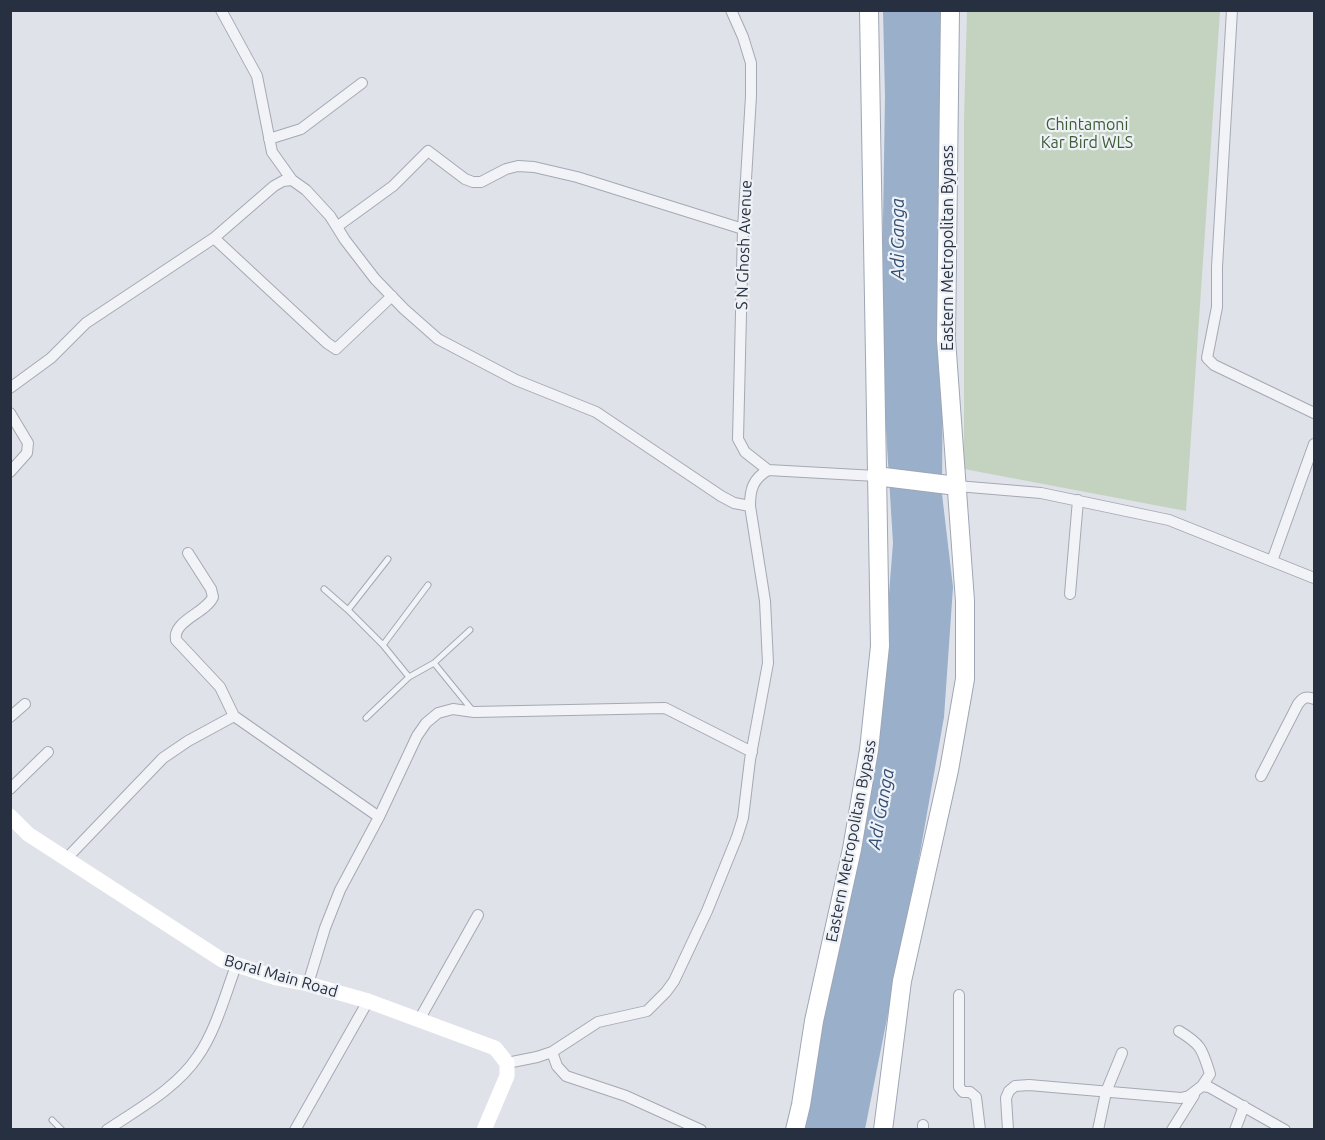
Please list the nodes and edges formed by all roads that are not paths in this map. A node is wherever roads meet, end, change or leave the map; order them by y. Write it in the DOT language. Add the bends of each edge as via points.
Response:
graph roads {
  1 [pos="731,10"];
  2 [pos="869,10"];
  3 [pos="950,10"];
  4 [pos="1232,10"];
  5 [pos="222,11"];
  6 [pos="363,83"];
  7 [pos="269,139"];
  8 [pos="292,180"];
  9 [pos="338,226"];
  10 [pos="743,229"];
  11 [pos="214,238"];
  12 [pos="392,296"];
  13 [pos="10,388"];
  14 [pos="10,413"];
  15 [pos="1314,413"];
  16 [pos="1314,444"];
  17 [pos="768,470"];
  18 [pos="10,472"];
  19 [pos="876,476"];
  20 [pos="957,486"];
  21 [pos="1078,500"];
  22 [pos="750,506"];
  23 [pos="188,553"];
  24 [pos="388,559"];
  25 [pos="1272,561"];
  26 [pos="1314,578"];
  27 [pos="428,585"];
  28 [pos="324,590"];
  29 [pos="1070,594"];
  30 [pos="348,610"];
  31 [pos="470,630"];
  32 [pos="383,645"];
  33 [pos="434,663"];
  34 [pos="409,677"];
  35 [pos="1314,699"];
  36 [pos="25,704"];
  37 [pos="474,712"];
  38 [pos="234,716"];
  39 [pos="10,717"];
  40 [pos="366,718"];
  41 [pos="48,752"];
  42 [pos="752,752"];
  43 [pos="1261,776"];
  44 [pos="10,789"];
  45 [pos="10,816"];
  46 [pos="379,817"];
  47 [pos="66,859"];
  48 [pos="477,915"];
  49 [pos="236,966"];
  50 [pos="308,984"];
  51 [pos="959,995"];
  52 [pos="368,1001"];
  53 [pos="419,1020"];
  54 [pos="1179,1032"];
  55 [pos="552,1052"];
  56 [pos="1122,1053"];
  57 [pos="507,1063"];
  58 [pos="1200,1088"];
  59 [pos="1106,1092"];
  60 [pos="1244,1106"];
  61 [pos="52,1120"];
  62 [pos="62,1130"];
  63 [pos="107,1130"];
  64 [pos="295,1130"];
  65 [pos="484,1130"];
  66 [pos="701,1130"];
  67 [pos="795,1130"];
  68 [pos="883,1130"];
  69 [pos="980,1130"];
  70 [pos="1008,1130"];
  71 [pos="1098,1130"];
  72 [pos="1172,1130"];
  73 [pos="1235,1130"];
  74 [pos="1285,1130"];
  1 -- 10 [label="street, S N Ghosh Avenue" via="751,63"];
  2 -- 19 [label="main road, Eastern Metropolitan Bypass"];
  3 -- 20 [label="main road, Eastern Metropolitan Bypass" via="946,339"];
  4 -- 15 [label="street" via="1217,297 1207,358"];
  5 -- 7 [label="street" via="257,76"];
  6 -- 7 [label="street" via="301,129"];
  7 -- 8 [label="street" via="277,161"];
  8 -- 9 [label="street" via="316,199"];
  8 -- 11 [label="street" via="274,186"];
  9 -- 10 [label="street" via="393,186 429,151 473,182 518,166 534,167"];
  9 -- 12 [label="street" via="360,260"];
  10 -- 17 [label="street, S N Ghosh Avenue" via="738,439 745,452"];
  11 -- 12 [label="street" via="336,349"];
  11 -- 13 [label="street" via="86,323 51,358"];
  12 -- 22 [label="street" via="438,339 516,381 596,412 721,496"];
  14 -- 18 [label="street" via="28,444 27,453"];
  16 -- 25 [label="street"];
  17 -- 19 [label="street"];
  17 -- 22 [label="street" via="754,482"];
  19 -- 20 [label="main road"];
  19 -- 67 [label="main road, Eastern Metropolitan Bypass" via="880,646 869,750"];
  20 -- 21 [label="street"];
  20 -- 68 [label="main road, Eastern Metropolitan Bypass" via="965,602 965,679 902,981"];
  21 -- 25 [label="street" via="1169,520"];
  21 -- 29 [label="street"];
  22 -- 42 [label="street" via="769,645"];
  23 -- 38 [label="street" via="213,597 177,629 176,640 220,687"];
  24 -- 30 [label="lane"];
  25 -- 26 [label="street"];
  27 -- 32 [label="lane"];
  28 -- 30 [label="lane"];
  30 -- 32 [label="lane"];
  31 -- 33 [label="lane"];
  32 -- 34 [label="lane"];
  33 -- 34 [label="lane"];
  33 -- 37 [label="lane"];
  34 -- 40 [label="lane"];
  35 -- 43 [label="street" via="1302,699"];
  36 -- 39 [label="street"];
  37 -- 42 [label="street" via="665,708"];
  37 -- 46 [label="street" via="453,709 438,713 426,723"];
  38 -- 46 [label="street"];
  38 -- 47 [label="street" via="163,758"];
  41 -- 44 [label="street"];
  42 -- 55 [label="street" via="737,837 674,981 647,1011 598,1022"];
  45 -- 47 [label="main road, Boral Main Road" via="28,834"];
  46 -- 50 [label="street" via="340,890"];
  47 -- 49 [label="main road, Boral Main Road" via="207,952"];
  48 -- 53 [label="street"];
  49 -- 50 [label="main road, Boral Main Road"];
  49 -- 63 [label="street" via="197,1058 159,1095"];
  50 -- 52 [label="main road, Boral Main Road"];
  51 -- 69 [label="street" via="959,1087 976,1097"];
  52 -- 53 [label="main road, Boral Main Road"];
  52 -- 64 [label="street"];
  53 -- 57 [label="main road, Boral Main Road" via="495,1048"];
  54 -- 58 [label="street" via="1196,1041 1204,1055 1210,1074"];
  55 -- 57 [label="street"];
  55 -- 66 [label="street" via="566,1076 626,1096"];
  56 -- 59 [label="street"];
  57 -- 65 [label="main road" via="507,1076"];
  58 -- 59 [label="street" via="1181,1098"];
  58 -- 60 [label="street" via="1209,1087"];
  58 -- 72 [label="street"];
  59 -- 70 [label="street" via="1015,1086 1006,1098"];
  59 -- 71 [label="street"];
  60 -- 73 [label="street"];
  60 -- 74 [label="street"];
  61 -- 62 [label="lane"];
}
